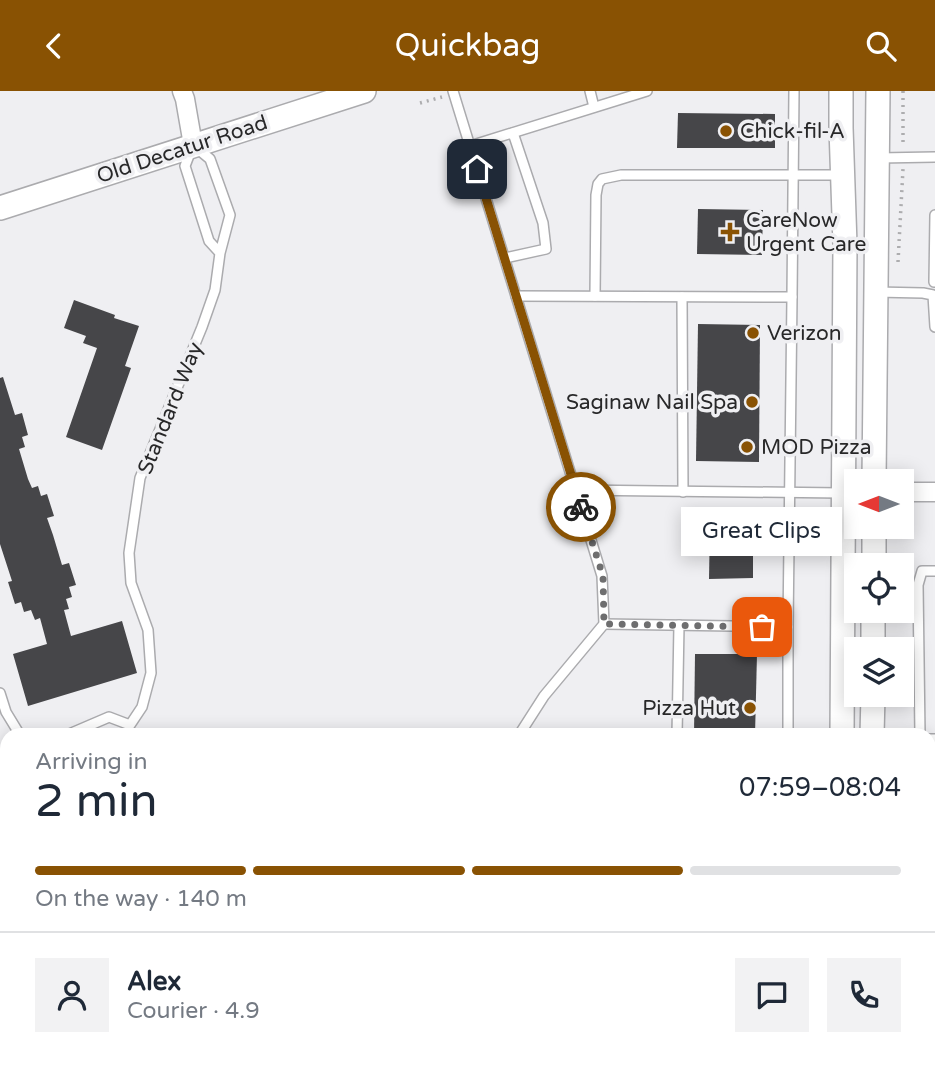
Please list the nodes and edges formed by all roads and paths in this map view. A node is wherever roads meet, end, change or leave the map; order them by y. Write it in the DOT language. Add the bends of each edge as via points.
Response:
graph roads {
  1 [pos="183,91"];
  2 [pos="364,91"];
  3 [pos="453,91"];
  4 [pos="590,91"];
  5 [pos="647,91"];
  6 [pos="794,91"];
  7 [pos="841,91"];
  8 [pos="878,91"];
  9 [pos="594,107"];
  10 [pos="513,132"];
  11 [pos="193,145"];
  12 [pos="470,146"];
  13 [pos="935,157"];
  14 [pos="877,158"];
  15 [pos="793,175"];
  16 [pos="842,175"];
  17 [pos="0,208"];
  18 [pos="935,215"];
  19 [pos="220,253"];
  20 [pos="505,258"];
  21 [pos="934,282"];
  22 [pos="876,292"];
  23 [pos="933,295"];
  24 [pos="516,296"];
  25 [pos="595,296"];
  26 [pos="682,297"];
  27 [pos="792,297"];
  28 [pos="935,327"];
  29 [pos="849,469"];
  30 [pos="874,469"];
  31 [pos="576,490"];
  32 [pos="683,492"];
  33 [pos="914,492"];
  34 [pos="935,492"];
  35 [pos="790,493"];
  36 [pos="844,493"];
  37 [pos="848,539"];
  38 [pos="935,572"];
  39 [pos="604,624"];
  40 [pos="678,625"];
  41 [pos="788,627"];
  42 [pos="0,692"];
  43 [pos="873,707"];
  44 [pos="16,728"];
  45 [pos="83,728"];
  46 [pos="127,728"];
  47 [pos="131,728"];
  48 [pos="523,728"];
  49 [pos="677,728"];
  50 [pos="788,728"];
  51 [pos="842,728"];
  52 [pos="872,728"];
  53 [pos="919,728"];
  1 -- 11 [label="street"];
  2 -- 11 [label="main road, Old Decatur Road"];
  3 -- 12 [label="lane"];
  4 -- 9 [label="lane"];
  5 -- 9 [label="lane"];
  6 -- 15 [label="lane"];
  7 -- 16 [label="main road"];
  8 -- 14 [label="main road"];
  9 -- 10 [label="lane"];
  10 -- 12 [label="lane"];
  10 -- 20 [label="lane" via="543,223 546,249"];
  11 -- 17 [label="main road, Old Decatur Road"];
  11 -- 19 [label="lane" via="185,166 209,241"];
  11 -- 19 [label="lane, Standard Way" via="210,159 230,215"];
  12 -- 20 [label="lane"];
  13 -- 14 [label="lane"];
  14 -- 22 [label="main road"];
  15 -- 16 [label="lane"];
  15 -- 25 [label="lane" via="621,175 603,179 596,195"];
  15 -- 27 [label="lane"];
  16 -- 29 [label="main road"];
  18 -- 21 [label="lane"];
  19 -- 47 [label="lane, Standard Way" via="215,290 141,478 129,553 131,583 148,630 151,673"];
  20 -- 24 [label="lane"];
  21 -- 23 [label="lane"];
  22 -- 23 [label="lane"];
  22 -- 30 [label="main road"];
  23 -- 28 [label="lane"];
  24 -- 25 [label="lane"];
  24 -- 31 [label="lane"];
  25 -- 26 [label="lane"];
  26 -- 27 [label="lane"];
  26 -- 32 [label="lane"];
  27 -- 35 [label="lane"];
  31 -- 32 [label="lane"];
  31 -- 39 [label="lane" via="603,576"];
  32 -- 35 [label="lane"];
  33 -- 34 [label="street"];
  35 -- 36 [label="lane"];
  35 -- 41 [label="lane"];
  37 -- 51 [label="main road"];
  38 -- 53 [label="lane" via="922,571 918,585"];
  39 -- 40 [label="lane"];
  39 -- 48 [label="lane"];
  40 -- 41 [label="lane"];
  40 -- 49 [label="lane"];
  41 -- 50 [label="lane"];
  42 -- 44 [label="lane"];
  43 -- 52 [label="main road"];
  45 -- 46 [label="lane, Standard Way" via="109,717"];
}
